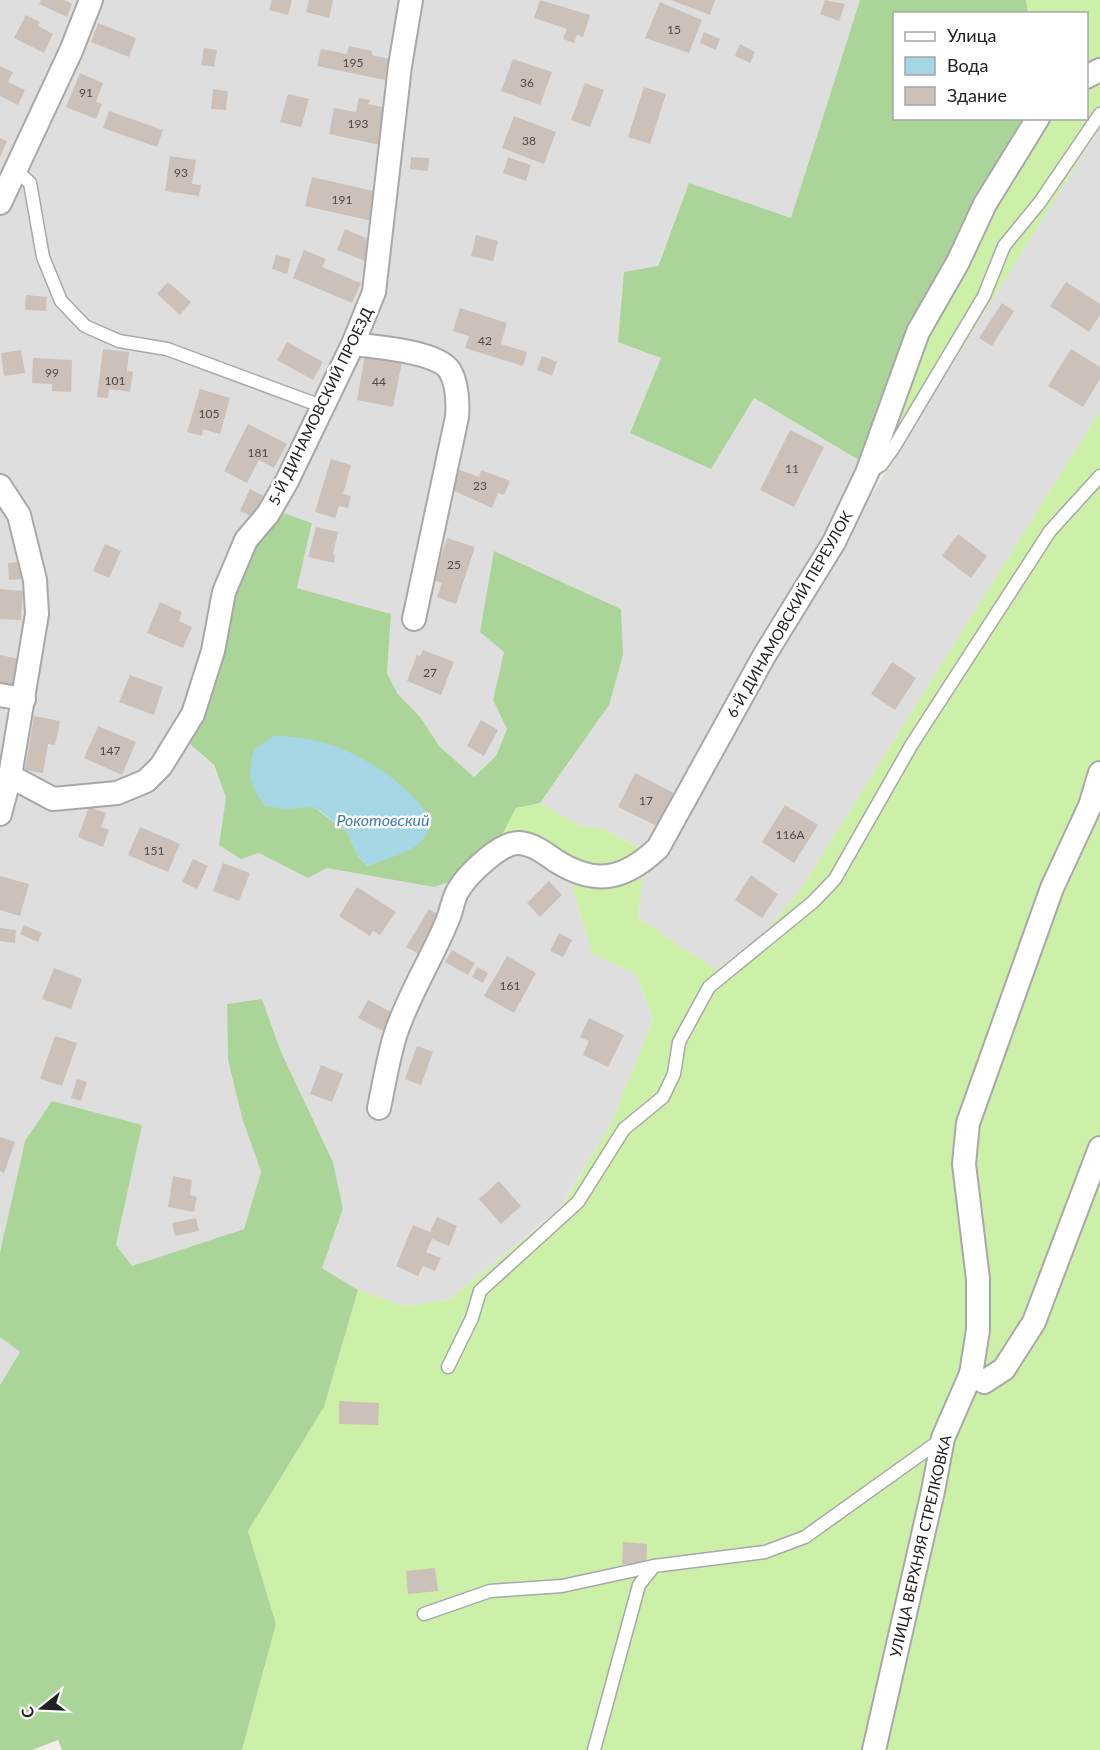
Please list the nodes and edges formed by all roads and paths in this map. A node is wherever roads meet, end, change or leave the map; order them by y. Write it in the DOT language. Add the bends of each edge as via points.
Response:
graph roads {
  1 [pos="91,0"];
  2 [pos="411,0"];
  3 [pos="1100,114"];
  4 [pos="1037,120"];
  5 [pos="17,171"];
  6 [pos="0,203"];
  7 [pos="353,344"];
  8 [pos="321,405"];
  9 [pos="867,473"];
  10 [pos="1100,476"];
  11 [pos="0,486"];
  12 [pos="414,619"];
  13 [pos="0,695"];
  14 [pos="24,699"];
  15 [pos="1100,773"];
  16 [pos="10,776"];
  17 [pos="0,813"];
  18 [pos="379,1108"];
  19 [pos="1100,1148"];
  20 [pos="448,1367"];
  21 [pos="971,1374"];
  22 [pos="943,1438"];
  23 [pos="654,1566"];
  24 [pos="424,1614"];
  25 [pos="594,1750"];
  26 [pos="874,1750"];
  1 -- 5 [label="street"];
  2 -- 7 [label="street, 5-Й ДИНАМОВСКИЙ ПРОЕЗД" via="374,292"];
  3 -- 9 [label="lane" via="1040,202 1004,246 984,296 894,447 881,465"];
  4 -- 9 [label="street, 6-Й ДИНАМОВСКИЙ ПЕРЕУЛОК" via="986,204 918,332"];
  5 -- 6 [label="street"];
  5 -- 8 [label="lane" via="30,183 43,257 61,301 85,326 119,341 166,349"];
  7 -- 8 [label="street, 5-Й ДИНАМОВСКИЙ ПРОЕЗД"];
  7 -- 12 [label="street" via="438,360 450,371 458,396 457,417"];
  8 -- 16 [label="street, 5-Й ДИНАМОВСКИЙ ПРОЕЗД" via="287,481 268,514 246,540 224,592 213,651 193,714 161,766 146,781 117,793 53,799"];
  9 -- 18 [label="street, 6-Й ДИНАМОВСКИЙ ПЕРЕУЛОК" via="834,542 764,656 658,848 642,863 615,874 593,877 578,874 536,848 519,843 507,845 458,889 449,918 395,1036"];
  10 -- 20 [label="lane" via="1050,531 912,744 835,879 813,902 709,987 679,1042 674,1074 663,1097 624,1129 578,1202 480,1291 472,1318"];
  11 -- 14 [label="street" via="18,516 35,580 37,614"];
  13 -- 14 [label="street"];
  14 -- 16 [label="street"];
  15 -- 21 [label="street, УЛИЦА ВЕРХНЯЯ СТРЕЛКОВКА" via="1090,806 1052,888 968,1123 964,1164 978,1279 978,1330"];
  16 -- 17 [label="street"];
  19 -- 21 [label="street" via="1034,1322 1004,1369 984,1382"];
  21 -- 22 [label="street, УЛИЦА ВЕРХНЯЯ СТРЕЛКОВКА"];
  22 -- 23 [label="lane" via="805,1538 765,1552"];
  22 -- 26 [label="street, УЛИЦА ВЕРХНЯЯ СТРЕЛКОВКА"];
  23 -- 24 [label="lane" via="562,1586 490,1591"];
  23 -- 25 [label="lane" via="639,1585"];
}
